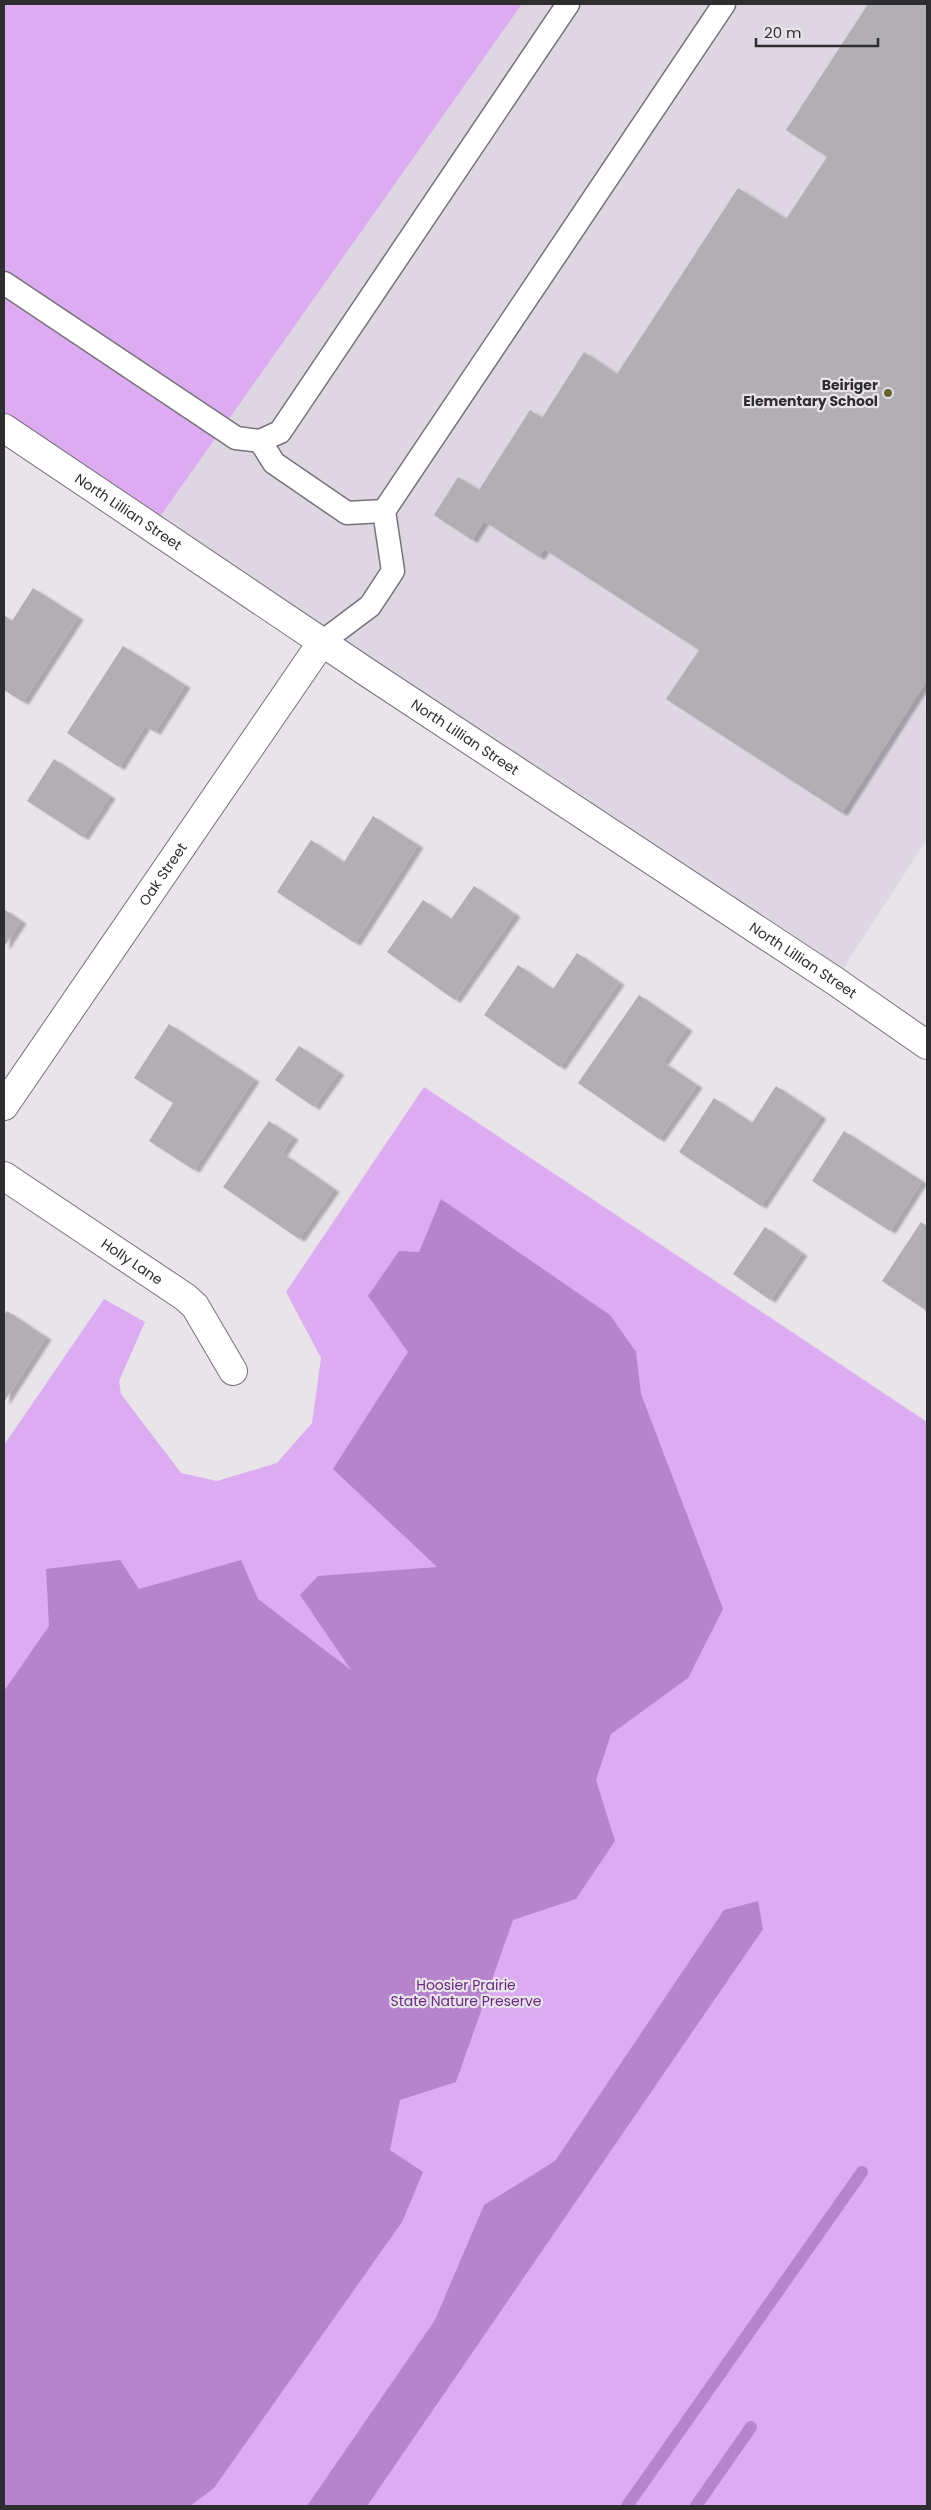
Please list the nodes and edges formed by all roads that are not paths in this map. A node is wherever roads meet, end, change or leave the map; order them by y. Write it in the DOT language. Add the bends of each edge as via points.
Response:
graph roads {
  1 [pos="568,4"];
  2 [pos="724,4"];
  3 [pos="4,283"];
  4 [pos="4,428"];
  5 [pos="260,441"];
  6 [pos="384,510"];
  7 [pos="322,642"];
  8 [pos="927,1044"];
  9 [pos="4,1106"];
  10 [pos="4,1176"];
  11 [pos="233,1371"];
  1 -- 5 [label="lane" via="287,424 280,432"];
  2 -- 6 [label="lane"];
  3 -- 5 [label="lane" via="224,431 236,438"];
  4 -- 7 [label="street, North Lillian Street"];
  5 -- 6 [label="lane" via="274,463 347,513"];
  6 -- 7 [label="lane" via="394,571 370,606"];
  7 -- 8 [label="street, North Lillian Street"];
  7 -- 9 [label="street, Oak Street"];
  10 -- 11 [label="street, Holly Lane" via="185,1297 195,1306"];
}
